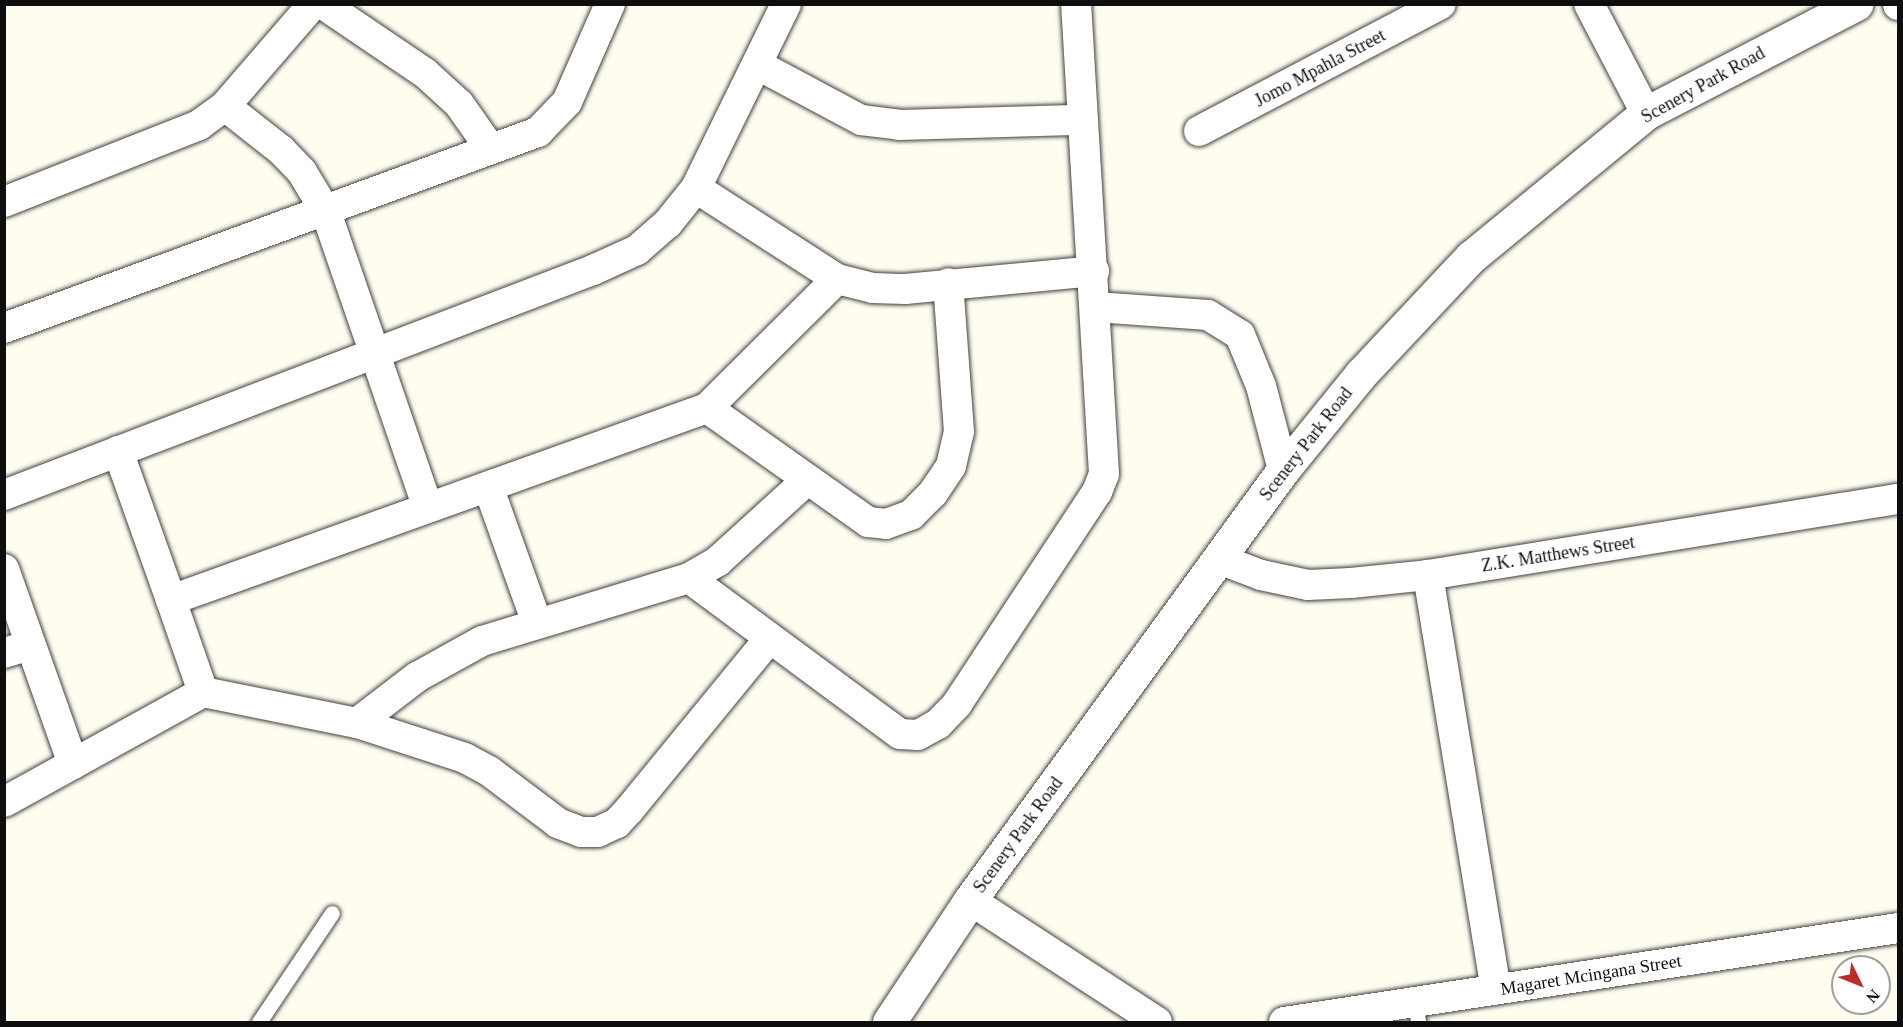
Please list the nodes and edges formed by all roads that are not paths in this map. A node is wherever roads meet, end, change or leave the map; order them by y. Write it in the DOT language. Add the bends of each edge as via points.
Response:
graph roads {
  1 [pos="313,4"];
  2 [pos="323,4"];
  3 [pos="610,4"];
  4 [pos="786,4"];
  5 [pos="1076,4"];
  6 [pos="1441,4"];
  7 [pos="1589,4"];
  8 [pos="1856,4"];
  9 [pos="758,65"];
  10 [pos="225,106"];
  11 [pos="1646,113"];
  12 [pos="1083,120"];
  13 [pos="1199,131"];
  14 [pos="490,148"];
  15 [pos="696,188"];
  16 [pos="4,202"];
  17 [pos="326,212"];
  18 [pos="1094,271"];
  19 [pos="837,279"];
  20 [pos="948,284"];
  21 [pos="1096,306"];
  22 [pos="4,328"];
  23 [pos="374,355"];
  24 [pos="707,408"];
  25 [pos="118,451"];
  26 [pos="1283,470"];
  27 [pos="806,481"];
  28 [pos="489,489"];
  29 [pos="4,495"];
  30 [pos="1898,501"];
  31 [pos="427,506"];
  32 [pos="1219,559"];
  33 [pos="4,569"];
  34 [pos="1428,575"];
  35 [pos="688,578"];
  36 [pos="171,600"];
  37 [pos="537,622"];
  38 [pos="769,639"];
  39 [pos="17,649"];
  40 [pos="203,692"];
  41 [pos="357,723"];
  42 [pos="73,764"];
  43 [pos="4,802"];
  44 [pos="970,900"];
  45 [pos="332,913"];
  46 [pos="1899,928"];
  47 [pos="1496,989"];
  48 [pos="1417,1012"];
  49 [pos="259,1023"];
  50 [pos="889,1023"];
  51 [pos="1157,1023"];
  52 [pos="1284,1023"];
  1 -- 10 [label="street"];
  2 -- 14 [label="street" via="425,73 459,104"];
  3 -- 14 [label="street" via="567,102 555,118 538,132"];
  4 -- 9 [label="street"];
  5 -- 12 [label="street"];
  6 -- 13 [label="street, Jomo Mpahla Street"];
  7 -- 11 [label="street"];
  8 -- 11 [label="street, Scenery Park Road"];
  9 -- 12 [label="street" via="861,120 899,125"];
  9 -- 15 [label="street"];
  10 -- 16 [label="street" via="159,143"];
  10 -- 17 [label="street" via="281,150 302,172"];
  11 -- 26 [label="street, Scenery Park Road" via="1471,257 1361,374"];
  12 -- 18 [label="street"];
  14 -- 17 [label="street"];
  15 -- 19 [label="street"];
  15 -- 23 [label="street" via="668,223 637,249 593,270"];
  17 -- 22 [label="street"];
  17 -- 23 [label="street"];
  18 -- 20 [label="street"];
  18 -- 21 [label="street"];
  19 -- 20 [label="street" via="873,288"];
  19 -- 24 [label="street"];
  20 -- 27 [label="street" via="959,432 951,466 933,493 910,515 886,524 868,522"];
  21 -- 26 [label="street" via="1208,315 1240,335 1261,386"];
  21 -- 38 [label="street" via="1104,454 1100,483 957,704 938,724 918,735 900,734"];
  23 -- 25 [label="street"];
  23 -- 31 [label="street"];
  24 -- 27 [label="street"];
  24 -- 28 [label="street"];
  25 -- 29 [label="street"];
  25 -- 36 [label="street"];
  26 -- 32 [label="street, Scenery Park Road"];
  27 -- 35 [label="street" via="718,561"];
  28 -- 31 [label="street"];
  28 -- 37 [label="street"];
  30 -- 34 [label="street, Z.K. Matthews Street"];
  31 -- 36 [label="street"];
  32 -- 34 [label="street, Z.K. Matthews Street" via="1261,575 1308,585"];
  32 -- 44 [label="street, Scenery Park Road"];
  33 -- 39 [label="street"];
  34 -- 47 [label="street"];
  35 -- 37 [label="street"];
  35 -- 38 [label="street"];
  36 -- 40 [label="street"];
  37 -- 41 [label="street" via="482,641 417,677"];
  38 -- 41 [label="street" via="629,810 617,823 598,832 582,832 558,823 489,771 465,758"];
  39 -- 42 [label="street"];
  40 -- 41 [label="street"];
  40 -- 42 [label="street"];
  42 -- 43 [label="street"];
  44 -- 50 [label="street, Scenery Park Road"];
  44 -- 51 [label="street"];
  45 -- 49 [label="lane"];
  46 -- 47 [label="street, Magaret Mcingana Street"];
  47 -- 48 [label="street, Magaret Mcingana Street"];
  48 -- 52 [label="street, Magaret Mcingana Street"];
}
